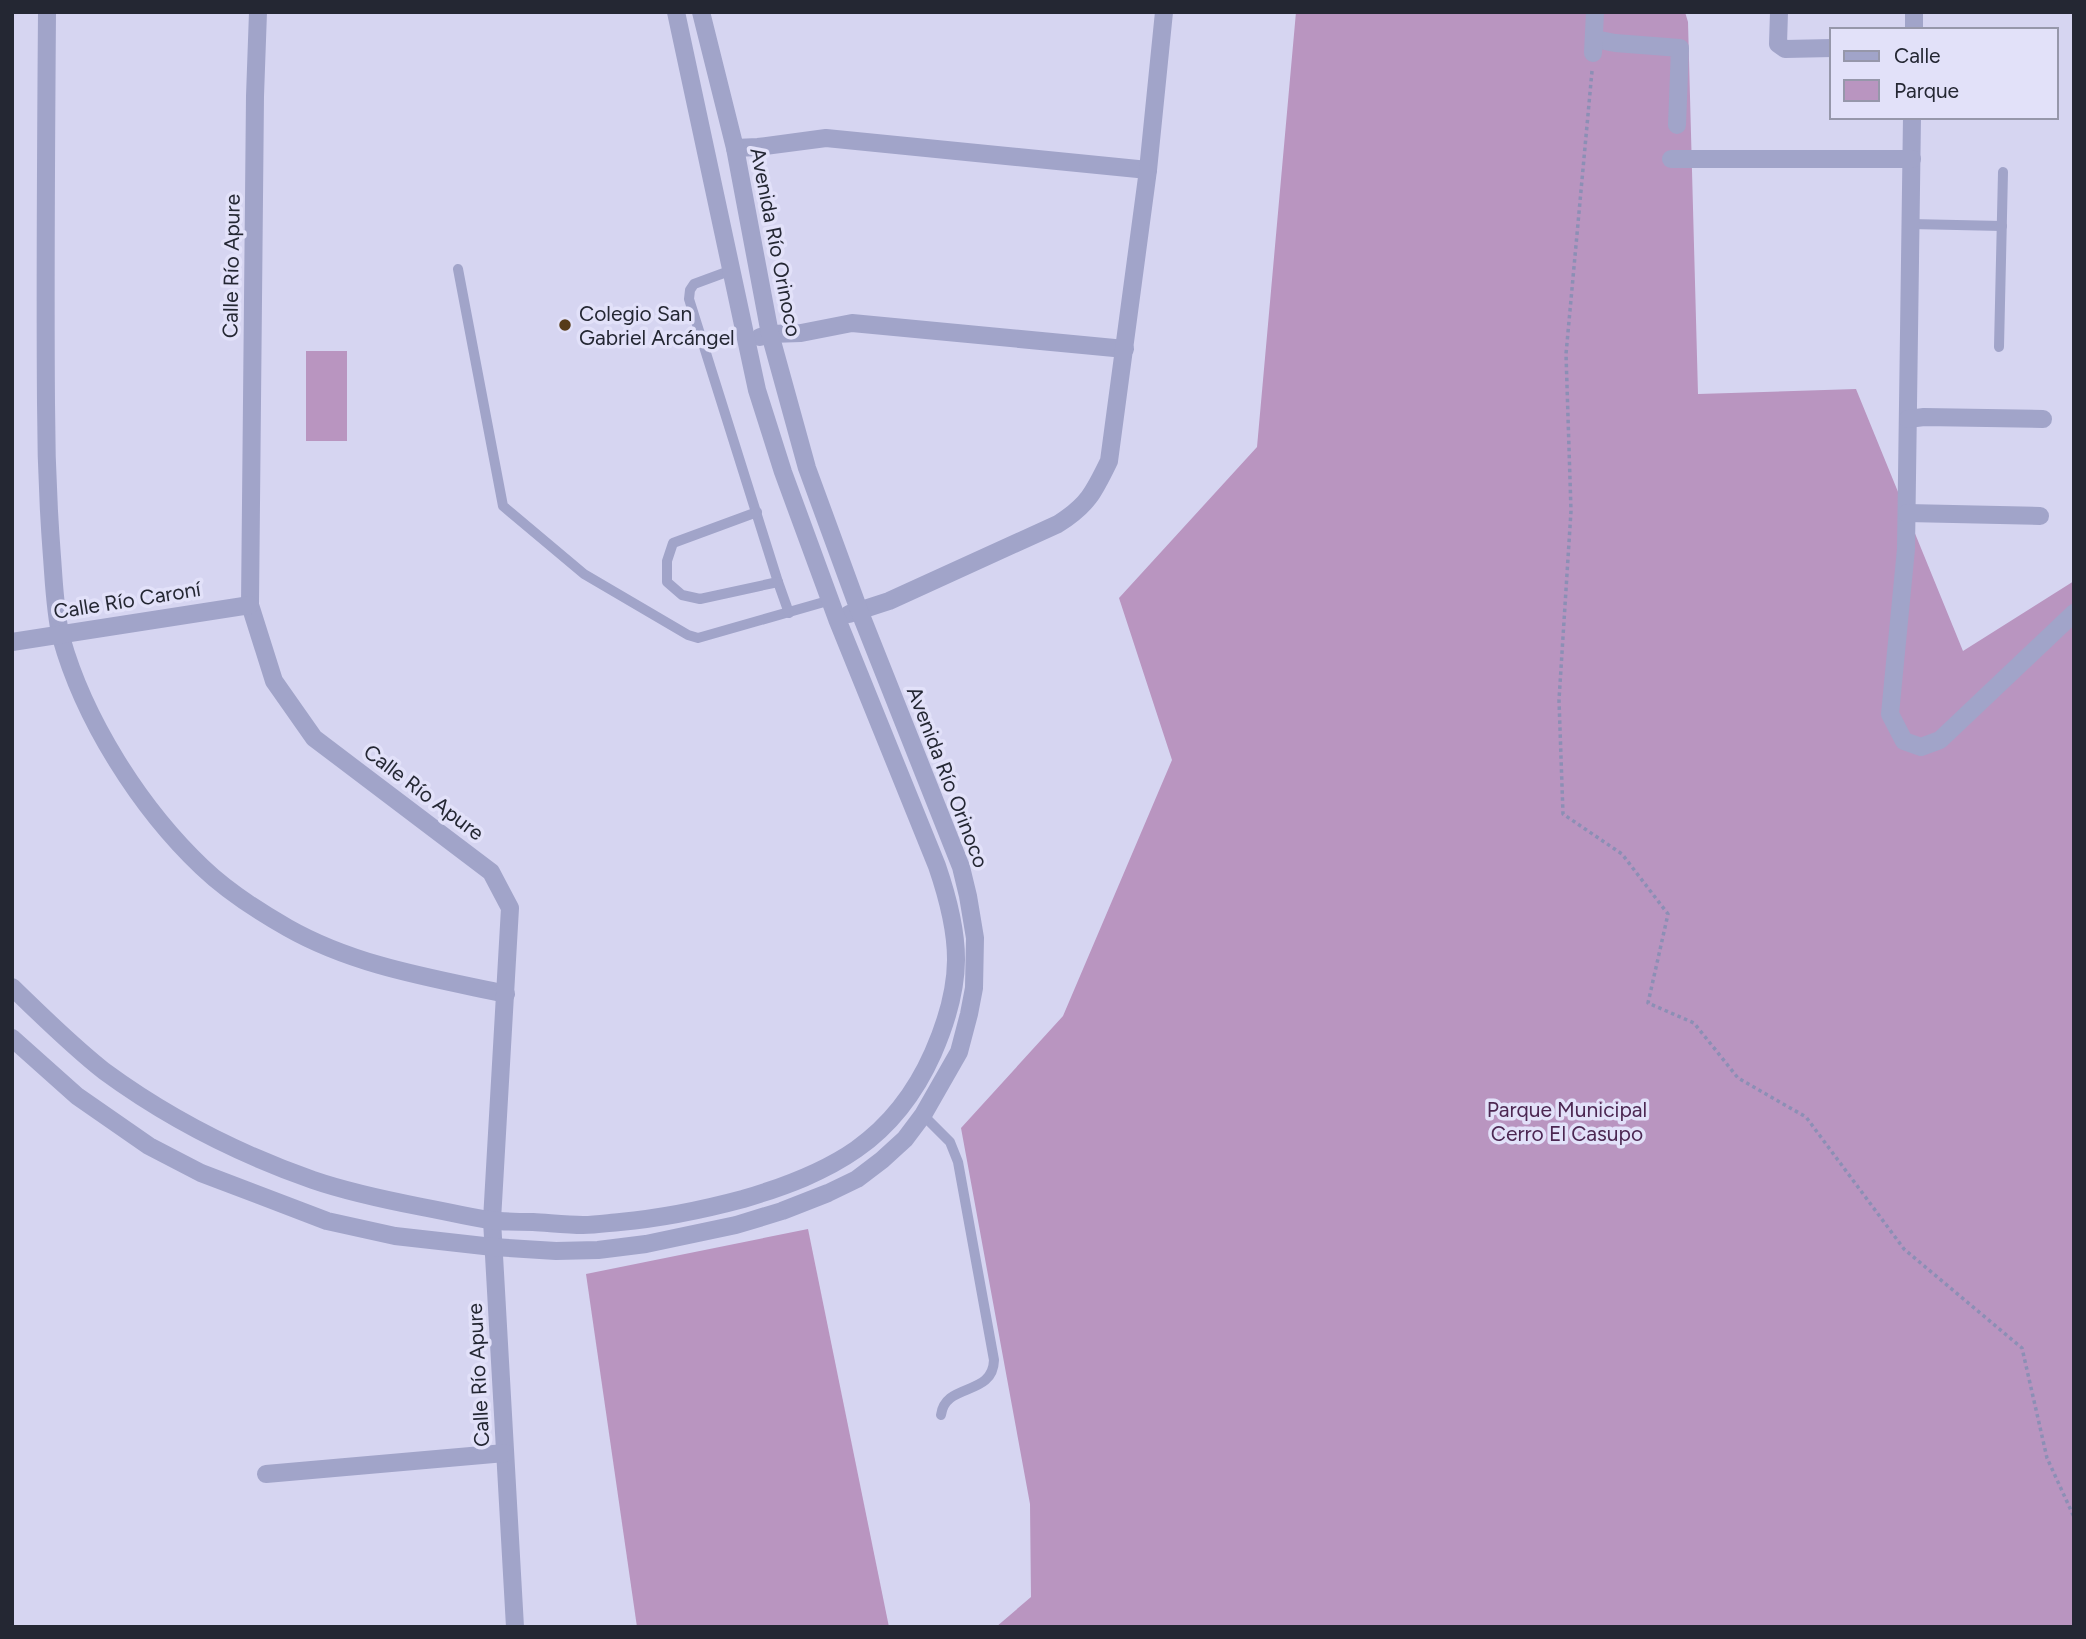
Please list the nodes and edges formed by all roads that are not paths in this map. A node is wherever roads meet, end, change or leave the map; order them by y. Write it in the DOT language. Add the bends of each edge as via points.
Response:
graph roads {
  1 [pos="47,12"];
  2 [pos="258,12"];
  3 [pos="676,12"];
  4 [pos="701,12"];
  5 [pos="1164,12"];
  6 [pos="1595,12"];
  7 [pos="1779,12"];
  8 [pos="1830,48"];
  9 [pos="1912,119"];
  10 [pos="1677,125"];
  11 [pos="735,148"];
  12 [pos="1671,159"];
  13 [pos="1912,159"];
  14 [pos="1148,170"];
  15 [pos="2003,172"];
  16 [pos="1911,224"];
  17 [pos="2002,226"];
  18 [pos="458,269"];
  19 [pos="732,270"];
  20 [pos="770,334"];
  21 [pos="746,341"];
  22 [pos="1999,347"];
  23 [pos="1125,349"];
  24 [pos="1908,419"];
  25 [pos="2043,419"];
  26 [pos="757,512"];
  27 [pos="1907,513"];
  28 [pos="2040,516"];
  29 [pos="778,582"];
  30 [pos="831,600"];
  31 [pos="250,605"];
  32 [pos="859,610"];
  33 [pos="2074,612"];
  34 [pos="789,613"];
  35 [pos="837,619"];
  36 [pos="60,634"];
  37 [pos="12,642"];
  38 [pos="968,896"];
  39 [pos="948,900"];
  40 [pos="12,987"];
  41 [pos="506,994"];
  42 [pos="12,1038"];
  43 [pos="923,1115"];
  44 [pos="818,1172"];
  45 [pos="828,1193"];
  46 [pos="492,1220"];
  47 [pos="492,1247"];
  48 [pos="941,1415"];
  49 [pos="505,1453"];
  50 [pos="266,1474"];
  51 [pos="515,1627"];
  1 -- 36 [label="street" via="47,487"];
  2 -- 31 [label="street, Calle Río Apure"];
  3 -- 19 [label="street, Avenida Río Orinoco"];
  4 -- 11 [label="street, Avenida Río Orinoco"];
  5 -- 14 [label="street"];
  6 -- 10 [label="street" via="1594,46 1680,48"];
  7 -- 8 [label="street" via="1778,44 1785,49"];
  9 -- 13 [label="street"];
  11 -- 14 [label="street" via="826,138"];
  11 -- 20 [label="street, Avenida Río Orinoco"];
  12 -- 13 [label="street"];
  13 -- 16 [label="street"];
  14 -- 23 [label="street"];
  15 -- 17 [label="lane"];
  16 -- 17 [label="lane"];
  16 -- 24 [label="street"];
  17 -- 22 [label="lane"];
  18 -- 34 [label="lane" via="503,506 584,574 688,635 706,637"];
  19 -- 21 [label="street, Avenida Río Orinoco"];
  19 -- 26 [label="lane" via="694,284 689,299"];
  20 -- 21 [label="street"];
  20 -- 23 [label="street" via="852,323"];
  20 -- 32 [label="street, Avenida Río Orinoco" via="807,468"];
  21 -- 30 [label="street, Avenida Río Orinoco" via="783,472"];
  23 -- 32 [label="street" via="1109,461 1095,491 1077,512 889,601"];
  24 -- 25 [label="street"];
  24 -- 27 [label="street"];
  26 -- 29 [label="lane"];
  26 -- 29 [label="lane" via="673,543 667,583 682,596 700,599"];
  27 -- 28 [label="street"];
  27 -- 33 [label="street" via="1890,714 1904,741 1921,747 1940,740"];
  29 -- 34 [label="lane"];
  30 -- 34 [label="lane"];
  30 -- 35 [label="street, Avenida Río Orinoco"];
  31 -- 36 [label="street, Calle Río Caroní"];
  31 -- 41 [label="street, Calle Río Apure" via="274,681 314,738 491,872 510,908"];
  32 -- 35 [label="street"];
  32 -- 38 [label="street, Avenida Río Orinoco" via="961,867"];
  35 -- 39 [label="street, Avenida Río Orinoco"];
  36 -- 37 [label="street, Calle Río Caroní"];
  36 -- 41 [label="street" via="73,676 123,773 203,868 289,929 334,950 396,971"];
  38 -- 39 [label="street"];
  38 -- 43 [label="street, Avenida Río Orinoco" via="975,938 969,1014 959,1052"];
  39 -- 44 [label="street, Avenida Río Orinoco" via="956,977 945,1026 928,1063 895,1115 869,1140"];
  40 -- 46 [label="street, Avenida Río Orinoco" via="104,1070 158,1108 238,1151 316,1181"];
  41 -- 46 [label="street, Calle Río Apure"];
  42 -- 47 [label="street, Avenida Río Orinoco" via="77,1096 149,1146 201,1173 327,1221 395,1236"];
  43 -- 45 [label="street, Avenida Río Orinoco" via="882,1160"];
  43 -- 48 [label="lane" via="950,1142 958,1162 993,1360 989,1376 948,1398"];
  44 -- 45 [label="street"];
  44 -- 46 [label="street, Avenida Río Orinoco" via="783,1187 673,1215 586,1225"];
  45 -- 47 [label="street, Avenida Río Orinoco" via="736,1225 646,1244 567,1251"];
  46 -- 47 [label="street, Calle Río Apure"];
  47 -- 49 [label="street, Calle Río Apure"];
  49 -- 50 [label="street"];
  49 -- 51 [label="street, Calle Río Apure"];
}
